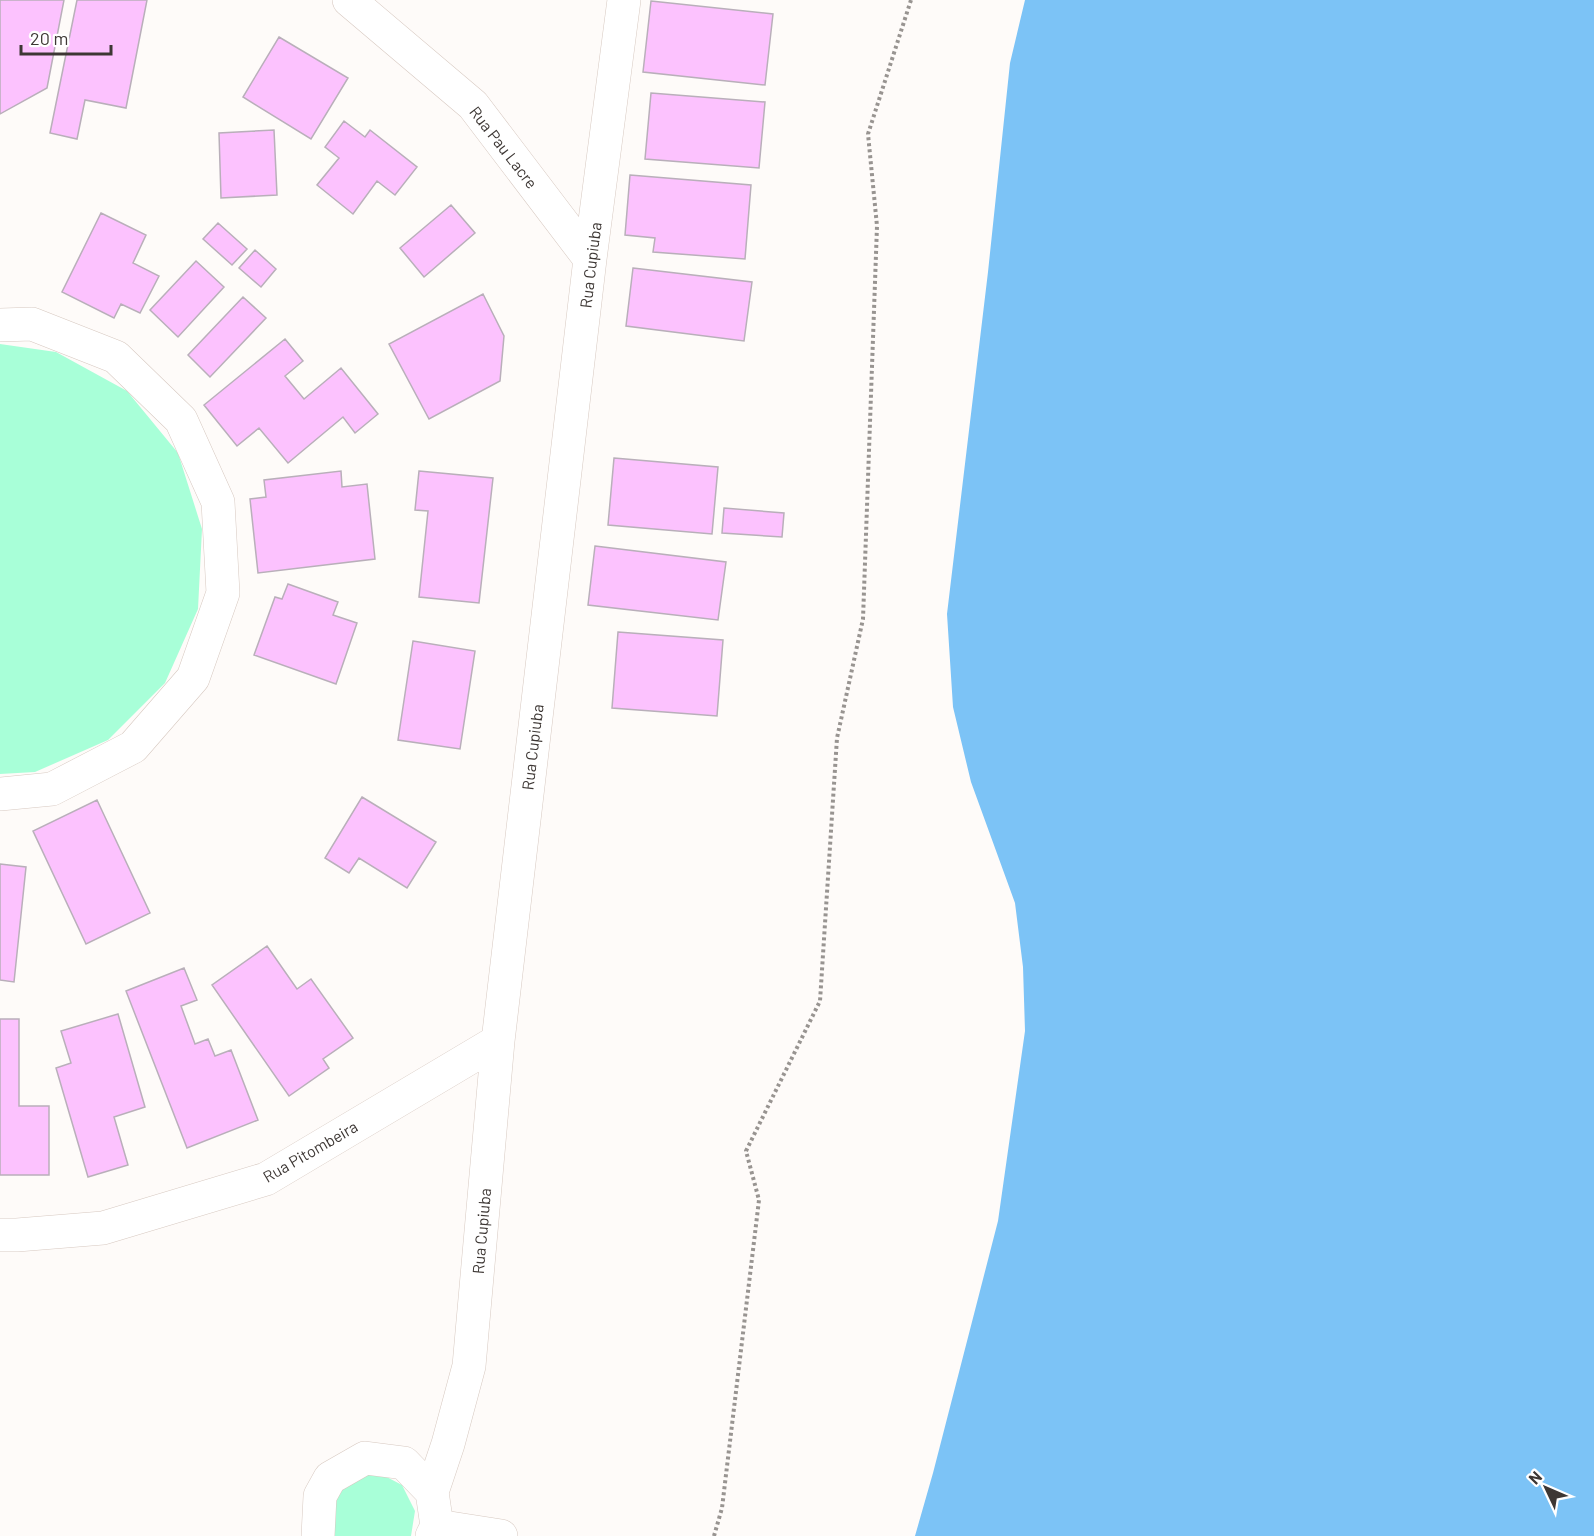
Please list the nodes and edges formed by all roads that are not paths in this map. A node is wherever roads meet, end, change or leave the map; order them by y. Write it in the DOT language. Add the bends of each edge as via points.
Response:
graph roads {
  1 [pos="349,0"];
  2 [pos="624,0"];
  3 [pos="590,259"];
  4 [pos="0,325"];
  5 [pos="0,794"];
  6 [pos="498,1041"];
  7 [pos="0,1235"];
  8 [pos="432,1492"];
  9 [pos="434,1531"];
  10 [pos="318,1536"];
  11 [pos="501,1536"];
  1 -- 3 [label="street, Rua Pau Lacre" via="473,105"];
  2 -- 3 [label="street, Rua Cupiuba"];
  3 -- 6 [label="street, Rua Cupiuba"];
  4 -- 5 [label="street" via="32,324 116,357 181,420 218,502 222,593 193,678 133,747 52,789"];
  6 -- 7 [label="street, Rua Pitombeira" via="266,1179 103,1228"];
  6 -- 8 [label="street, Rua Cupiuba" via="469,1366"];
  8 -- 9 [label="street"];
  8 -- 10 [label="street" via="404,1463 364,1458 330,1478 320,1496"];
  9 -- 11 [label="street"];
}
